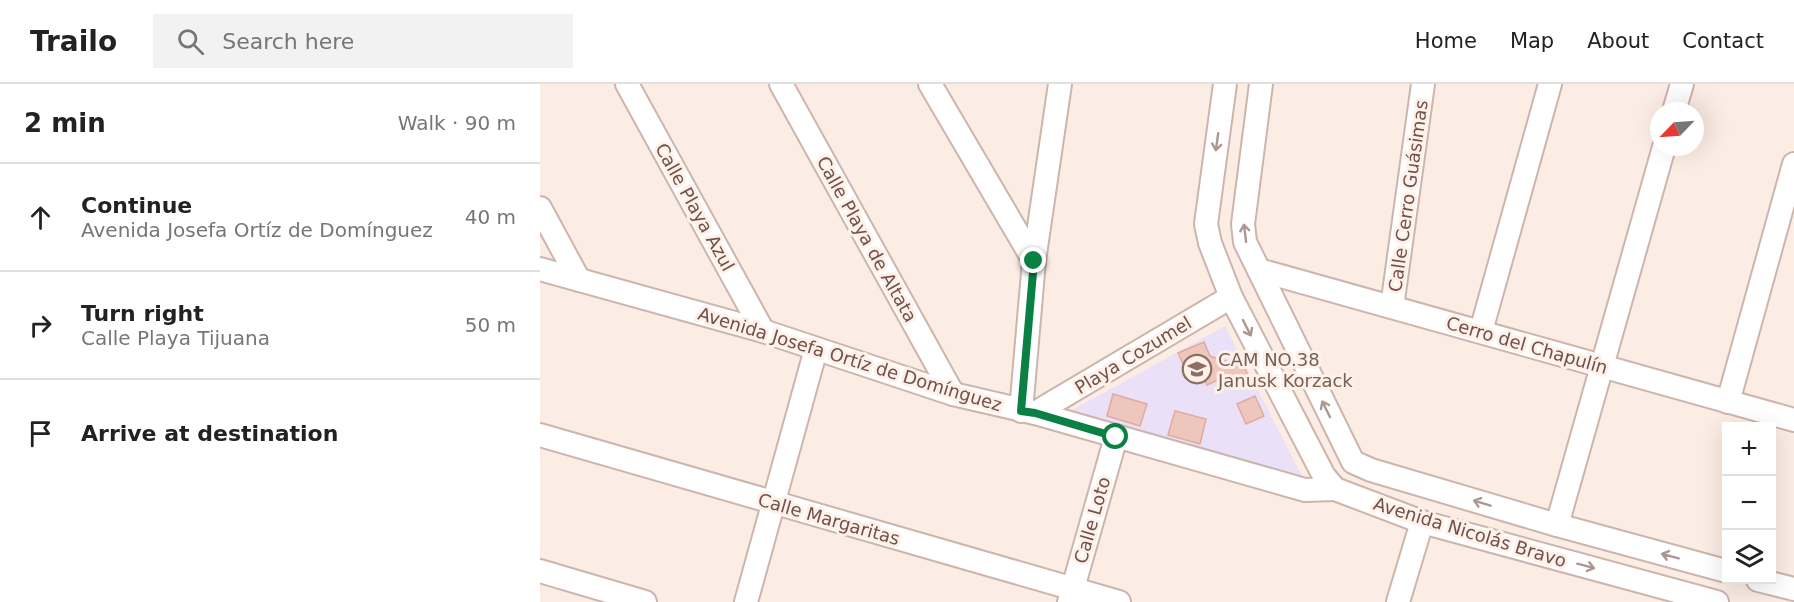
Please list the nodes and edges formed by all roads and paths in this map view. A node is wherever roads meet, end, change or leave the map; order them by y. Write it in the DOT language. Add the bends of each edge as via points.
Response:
graph roads {
  1 [pos="627,84"];
  2 [pos="781,84"];
  3 [pos="930,84"];
  4 [pos="1060,84"];
  5 [pos="1225,84"];
  6 [pos="1261,84"];
  7 [pos="1423,84"];
  8 [pos="1550,84"];
  9 [pos="1682,84"];
  10 [pos="1677,102"];
  11 [pos="1661,156"];
  12 [pos="1794,164"];
  13 [pos="540,208"];
  14 [pos="1034,261"];
  15 [pos="540,269"];
  16 [pos="1259,270"];
  17 [pos="579,280"];
  18 [pos="1231,297"];
  19 [pos="1392,308"];
  20 [pos="763,331"];
  21 [pos="1481,331"];
  22 [pos="816,349"];
  23 [pos="1602,368"];
  24 [pos="953,394"];
  25 [pos="1728,402"];
  26 [pos="1028,412"];
  27 [pos="1794,420"];
  28 [pos="540,435"];
  29 [pos="1116,437"];
  30 [pos="1335,489"];
  31 [pos="772,502"];
  32 [pos="1422,522"];
  33 [pos="1557,525"];
  34 [pos="1722,570"];
  35 [pos="540,571"];
  36 [pos="1776,584"];
  37 [pos="1794,589"];
  38 [pos="1071,595"];
  39 [pos="645,602"];
  40 [pos="746,602"];
  41 [pos="1119,602"];
  42 [pos="1398,602"];
  43 [pos="1717,602"];
  1 -- 20 [label="street, Calle Playa Azul"];
  2 -- 24 [label="street, Calle Playa de Altata"];
  3 -- 14 [label="street"];
  4 -- 14 [label="street"];
  5 -- 18 [label="street, one-way" via="1206,224"];
  16 -- 6 [label="street, Avenida Nicolás Bravo, one-way" via="1245,242 1244,224"];
  7 -- 19 [label="street, Calle Cerro Guásimas"];
  8 -- 21 [label="street"];
  9 -- 10 [label="street"];
  11 -- 23 [label="street"];
  12 -- 25 [label="street"];
  13 -- 17 [label="street"];
  14 -- 26 [label="street"];
  15 -- 17 [label="street, Avenida Josefa Ortíz de Domínguez"];
  16 -- 19 [label="street, Cerro del Chapulín"];
  33 -- 16 [label="street, Avenida Nicolás Bravo, one-way" via="1353,462"];
  17 -- 20 [label="street, Avenida Josefa Ortíz de Domínguez"];
  18 -- 26 [label="street, Playa Cozumel"];
  18 -- 30 [label="street, one-way" via="1324,476"];
  19 -- 21 [label="street, Cerro del Chapulín"];
  20 -- 22 [label="street, Avenida Josefa Ortíz de Domínguez"];
  21 -- 23 [label="street, Cerro del Chapulín"];
  22 -- 24 [label="street, Avenida Josefa Ortíz de Domínguez"];
  22 -- 31 [label="street"];
  23 -- 25 [label="street, Cerro del Chapulín"];
  23 -- 33 [label="street"];
  24 -- 26 [label="street, Avenida Josefa Ortíz de Domínguez"];
  25 -- 27 [label="street, Cerro del Chapulín"];
  26 -- 29 [label="street, Avenida Josefa Ortíz de Domínguez"];
  28 -- 31 [label="street, Calle Margaritas"];
  29 -- 30 [label="street, Avenida Josefa Ortíz de Domínguez" via="1305,490"];
  29 -- 38 [label="street, Calle Loto"];
  30 -- 32 [label="street, Avenida Nicolás Bravo"];
  31 -- 38 [label="street, Calle Margaritas"];
  31 -- 40 [label="street"];
  32 -- 42 [label="street"];
  32 -- 43 [label="street, Avenida Nicolás Bravo, one-way"];
  34 -- 33 [label="street, Avenida Nicolás Bravo, one-way"];
  35 -- 39 [label="street"];
  36 -- 37 [label="street"];
  38 -- 41 [label="street, Calle Margaritas"];
}
